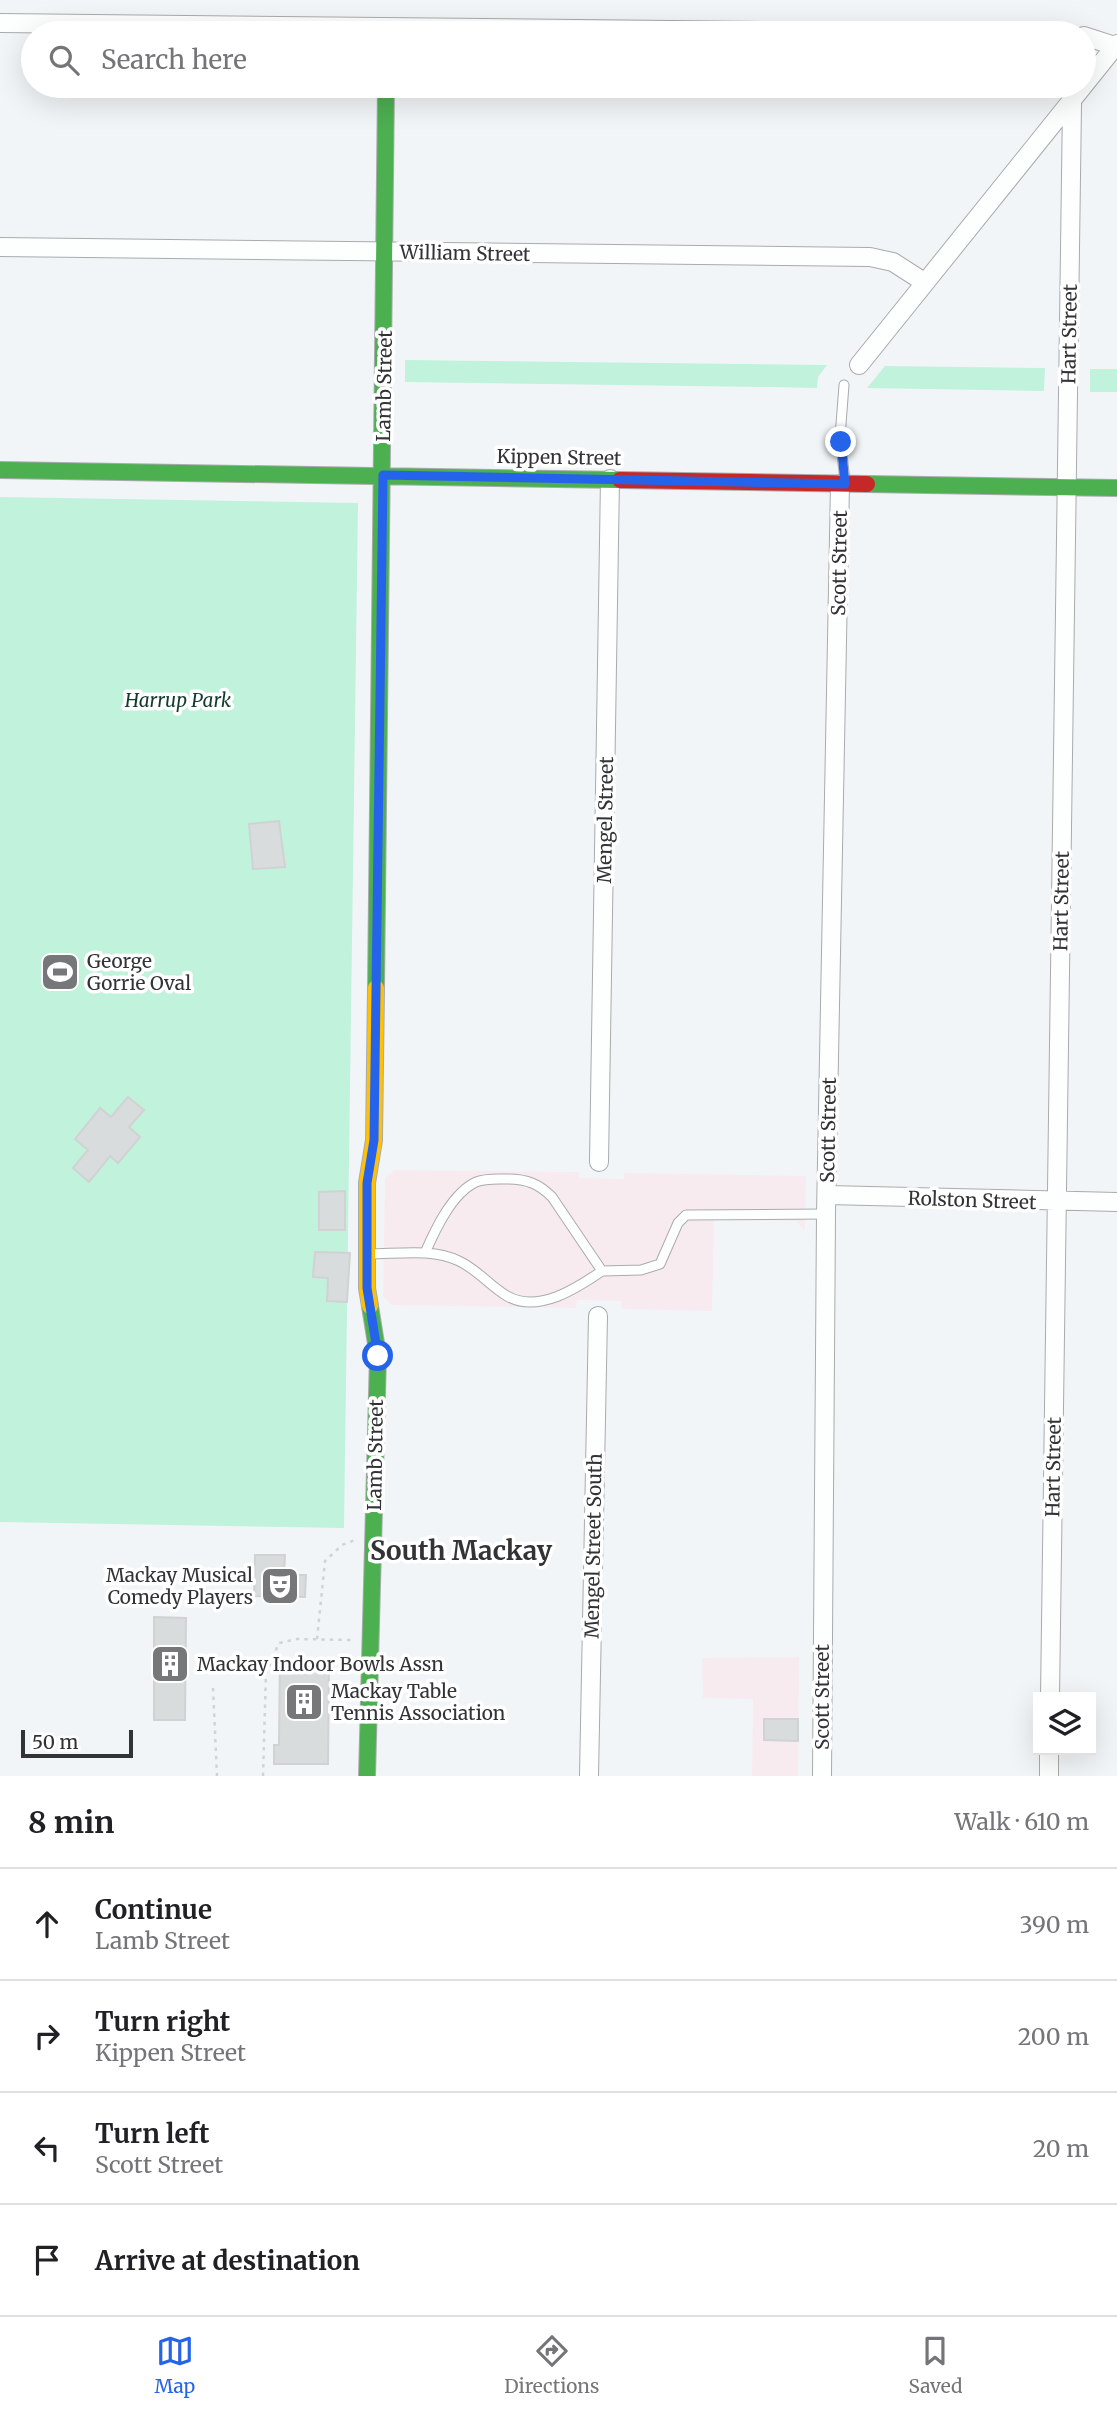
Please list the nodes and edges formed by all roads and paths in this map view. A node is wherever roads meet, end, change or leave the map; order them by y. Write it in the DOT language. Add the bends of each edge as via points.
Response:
graph roads {
  1 [pos="0,23"];
  2 [pos="21,23"];
  3 [pos="1096,39"];
  4 [pos="1116,45"];
  5 [pos="1096,72"];
  6 [pos="386,98"];
  7 [pos="1076,98"];
  8 [pos="1072,104"];
  9 [pos="0,247"];
  10 [pos="385,252"];
  11 [pos="924,282"];
  12 [pos="859,365"];
  13 [pos="844,385"];
  14 [pos="0,470"];
  15 [pos="383,475"];
  16 [pos="610,479"];
  17 [pos="843,484"];
  18 [pos="1067,487"];
  19 [pos="1117,488"];
  20 [pos="599,1162"];
  21 [pos="827,1195"];
  22 [pos="1056,1202"];
  23 [pos="1117,1202"];
  24 [pos="826,1214"];
  25 [pos="425,1253"];
  26 [pos="367,1254"];
  27 [pos="602,1271"];
  28 [pos="598,1316"];
  29 [pos="373,1533"];
  30 [pos="317,1639"];
  31 [pos="371,1640"];
  32 [pos="213,1688"];
  33 [pos="1050,1692"];
  34 [pos="1049,1755"];
  35 [pos="217,1776"];
  36 [pos="263,1776"];
  37 [pos="366,1776"];
  38 [pos="589,1776"];
  39 [pos="821,1776"];
  40 [pos="1049,1776"];
  1 -- 2 [label="street"];
  3 -- 4 [label="street"];
  4 -- 5 [label="street"];
  6 -- 10 [label="street, Lamb Street"];
  7 -- 8 [label="street"];
  8 -- 11 [label="street"];
  8 -- 18 [label="street, Hart Street"];
  9 -- 10 [label="street, William Street"];
  10 -- 11 [label="street, William Street" via="870,257 893,262"];
  10 -- 15 [label="street, Lamb Street"];
  11 -- 12 [label="street"];
  13 -- 17 [label="lane, Scott Street"];
  14 -- 15 [label="street, Kippen Street"];
  15 -- 16 [label="street, Kippen Street"];
  15 -- 26 [label="street, Lamb Street" via="374,1140 367,1183"];
  16 -- 17 [label="street, Kippen Street"];
  16 -- 20 [label="street, Mengel Street"];
  17 -- 18 [label="street, Kippen Street"];
  17 -- 21 [label="street, Scott Street"];
  18 -- 19 [label="street, Kippen Street"];
  18 -- 22 [label="street, Hart Street"];
  21 -- 22 [label="street, Rolston Street"];
  21 -- 24 [label="street, Scott Street"];
  22 -- 23 [label="street, Rolston Street"];
  22 -- 33 [label="street, Hart Street"];
  24 -- 27 [label="lane" via="686,1215 660,1264"];
  24 -- 39 [label="street, Scott Street"];
  25 -- 26 [label="lane"];
  25 -- 27 [label="lane" via="458,1260 509,1298 524,1301 547,1300"];
  25 -- 27 [label="lane" via="466,1188 485,1179 523,1180 552,1197"];
  26 -- 29 [label="street, Lamb Street" via="368,1298 378,1356"];
  28 -- 38 [label="street, Mengel Street South"];
  29 -- 30 [label="path" via="342,1545 325,1561"];
  29 -- 31 [label="street, Lamb Street"];
  30 -- 31 [label="path"];
  30 -- 36 [label="path" via="279,1643 265,1673"];
  31 -- 37 [label="street, Lamb Street"];
  32 -- 35 [label="path"];
  34 -- 40 [label="street"];
}
